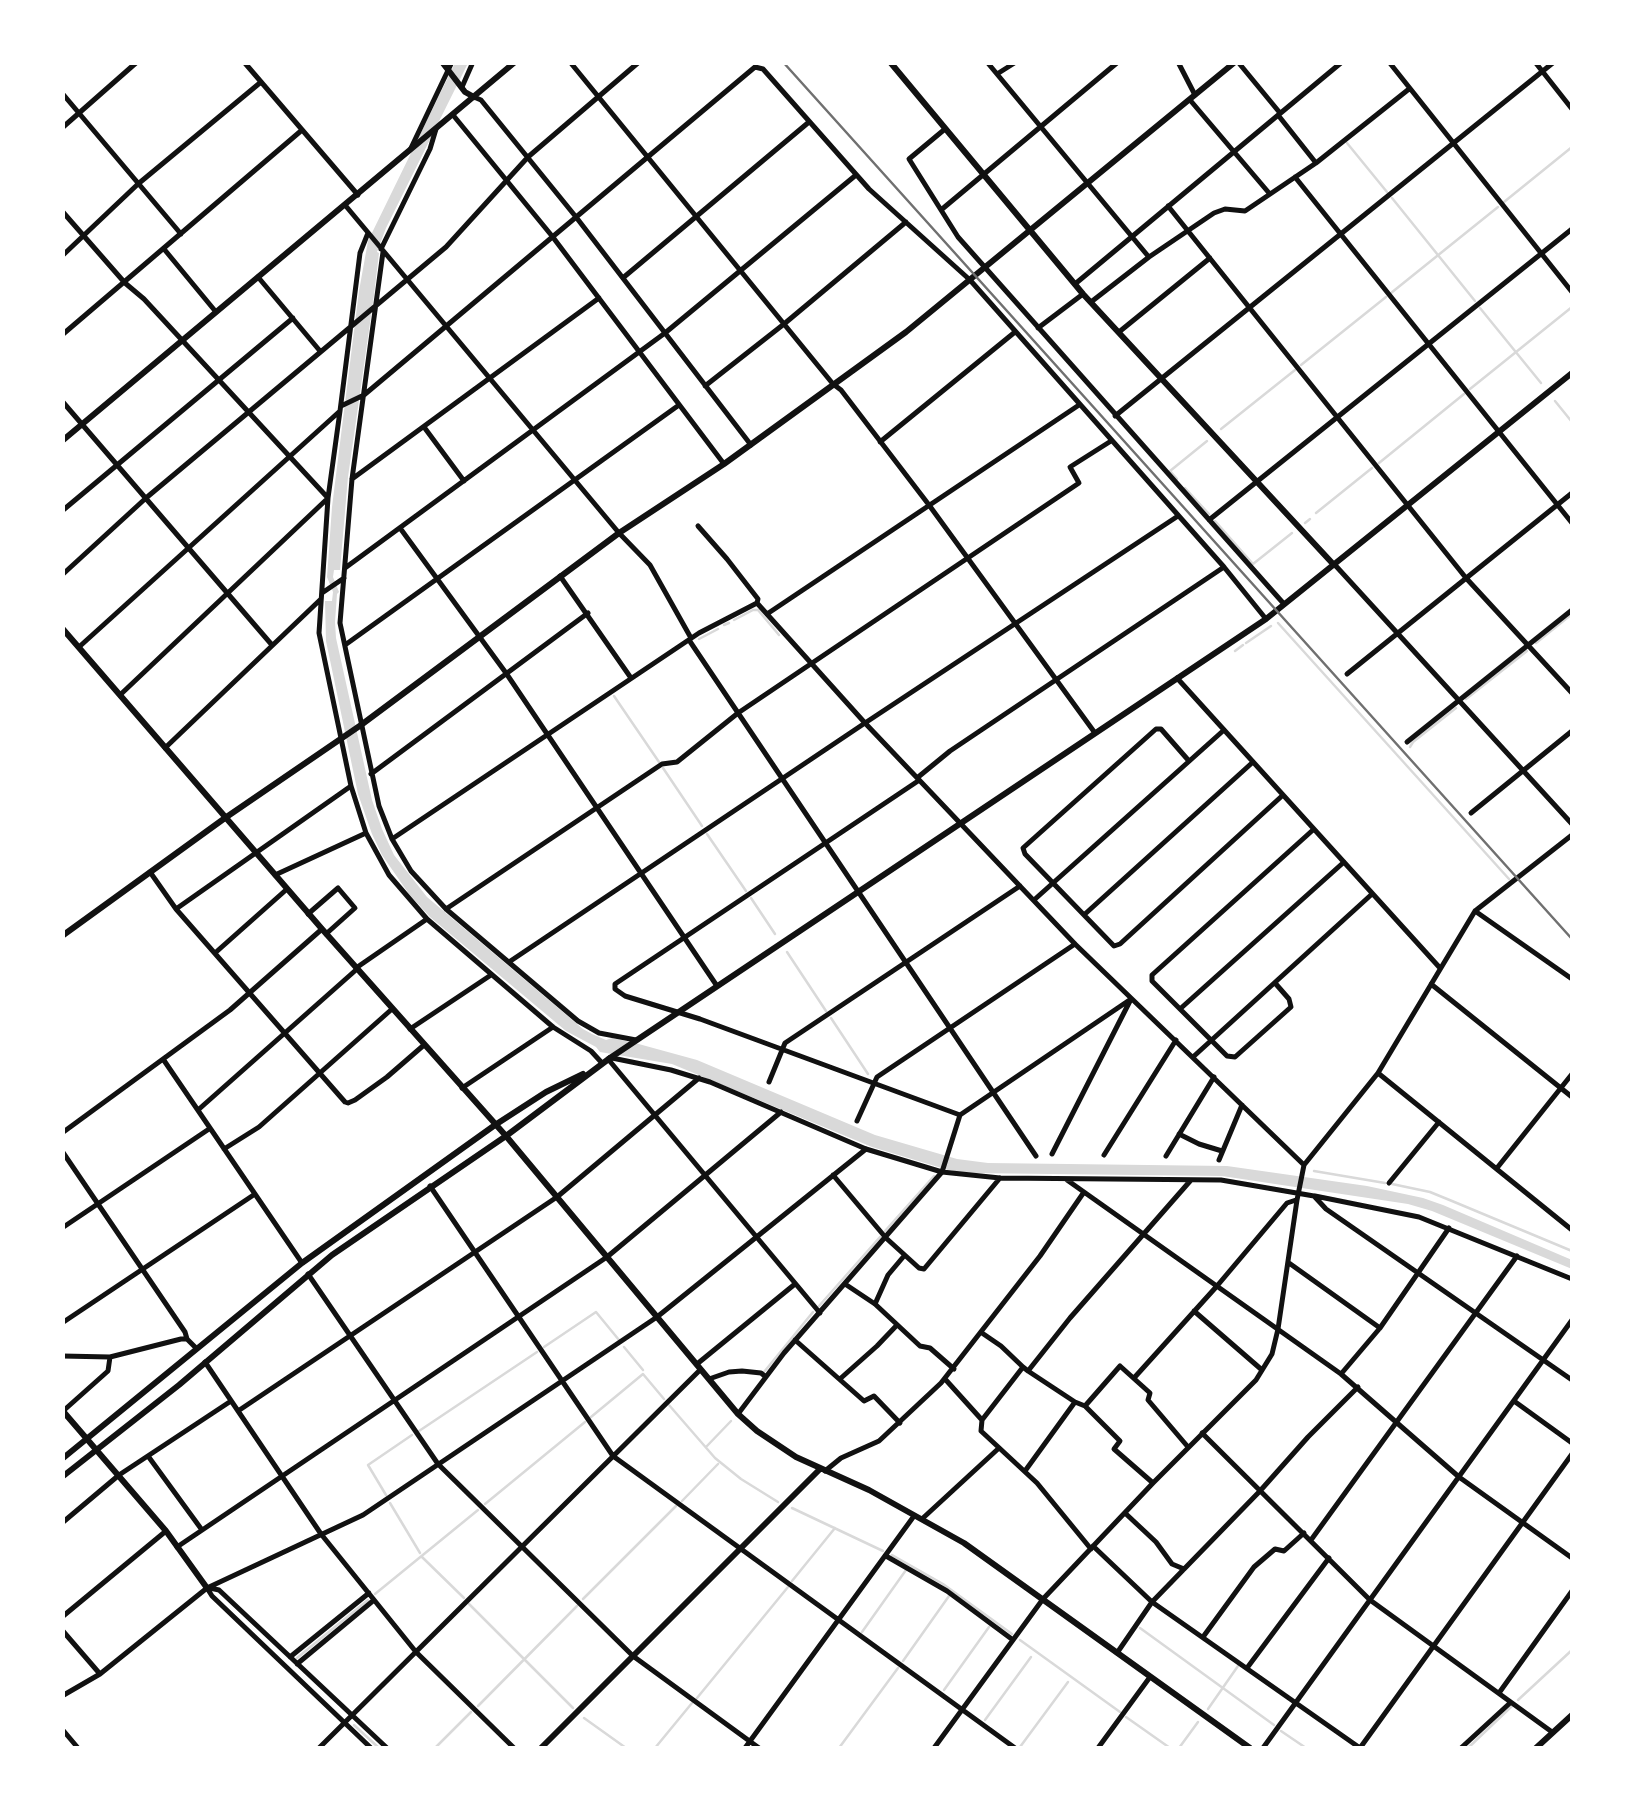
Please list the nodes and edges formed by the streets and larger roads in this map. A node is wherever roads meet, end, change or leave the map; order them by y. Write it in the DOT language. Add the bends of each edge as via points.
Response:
graph roads {
  1 [pos="137,62"];
  2 [pos="244,62"];
  3 [pos="442,62"];
  4 [pos="473,62"];
  5 [pos="515,62"];
  6 [pos="570,62"];
  7 [pos="639,62"];
  8 [pos="740,62"];
  9 [pos="987,62"];
  10 [pos="1016,62"];
  11 [pos="1118,62"];
  12 [pos="1178,62"];
  13 [pos="1236,62"];
  14 [pos="1342,62"];
  15 [pos="1535,62"];
  16 [pos="1554,62"];
  17 [pos="891,63"];
  18 [pos="1390,63"];
  19 [pos="450,68"];
  20 [pos="1543,72"];
  21 [pos="749,73"];
  22 [pos="996,74"];
  23 [pos="261,82"];
  24 [pos="460,85"];
  25 [pos="1409,89"];
  26 [pos="62,93"];
  27 [pos="474,97"];
  28 [pos="598,97"];
  29 [pos="1192,97"];
  30 [pos="1572,109"];
  31 [pos="79,114"];
  32 [pos="1279,114"];
  33 [pos="453,115"];
  34 [pos="809,122"];
  35 [pos="1041,127"];
  36 [pos="62,128"];
  37 [pos="436,128"];
  38 [pos="945,128"];
  39 [pos="302,130"];
  40 [pos="1454,144"];
  41 [pos="412,150"];
  42 [pos="1234,151"];
  43 [pos="648,157"];
  44 [pos="528,158"];
  45 [pos="1316,163"];
  46 [pos="856,174"];
  47 [pos="984,175"];
  48 [pos="1295,177"];
  49 [pos="508,182"];
  50 [pos="1088,182"];
  51 [pos="138,184"];
  52 [pos="1269,193"];
  53 [pos="358,194"];
  54 [pos="345,205"];
  55 [pos="1168,206"];
  56 [pos="941,210"];
  57 [pos="62,211"];
  58 [pos="696,216"];
  59 [pos="576,217"];
  60 [pos="906,222"];
  61 [pos="1572,229"];
  62 [pos="1029,230"];
  63 [pos="1188,230"];
  64 [pos="181,234"];
  65 [pos="369,234"];
  66 [pos="1341,234"];
  67 [pos="84,236"];
  68 [pos="552,236"];
  69 [pos="1132,236"];
  70 [pos="164,249"];
  71 [pos="382,249"];
  72 [pos="1542,254"];
  73 [pos="62,256"];
  74 [pos="1149,257"];
  75 [pos="1210,258"];
  76 [pos="984,267"];
  77 [pos="740,270"];
  78 [pos="258,277"];
  79 [pos="623,278"];
  80 [pos="407,280"];
  81 [pos="970,280"];
  82 [pos="125,284"];
  83 [pos="1074,284"];
  84 [pos="1572,292"];
  85 [pos="1083,294"];
  86 [pos="598,298"];
  87 [pos="1090,302"];
  88 [pos="374,307"];
  89 [pos="1250,308"];
  90 [pos="216,312"];
  91 [pos="293,318"];
  92 [pos="354,324"];
  93 [pos="784,324"];
  94 [pos="446,326"];
  95 [pos="1038,328"];
  96 [pos="665,332"];
  97 [pos="1015,332"];
  98 [pos="1119,332"];
  99 [pos="62,336"];
  100 [pos="182,341"];
  101 [pos="1429,345"];
  102 [pos="320,351"];
  103 [pos="639,352"];
  104 [pos="1572,373"];
  105 [pos="489,378"];
  106 [pos="1162,379"];
  107 [pos="219,380"];
  108 [pos="833,384"];
  109 [pos="705,386"];
  110 [pos="363,396"];
  111 [pos="62,401"];
  112 [pos="679,405"];
  113 [pos="1079,405"];
  114 [pos="342,407"];
  115 [pos="248,412"];
  116 [pos="1115,416"];
  117 [pos="1338,417"];
  118 [pos="82,424"];
  119 [pos="424,427"];
  120 [pos="533,430"];
  121 [pos="1499,432"];
  122 [pos="62,441"];
  123 [pos="1111,441"];
  124 [pos="880,442"];
  125 [pos="750,445"];
  126 [pos="290,456"];
  127 [pos="724,464"];
  128 [pos="117,465"];
  129 [pos="352,478"];
  130 [pos="574,480"];
  131 [pos="464,481"];
  132 [pos="1257,482"];
  133 [pos="1572,493"];
  134 [pos="146,498"];
  135 [pos="328,498"];
  136 [pos="1408,505"];
  137 [pos="1558,505"];
  138 [pos="929,506"];
  139 [pos="62,510"];
  140 [pos="1178,516"];
  141 [pos="1209,520"];
  142 [pos="1572,524"];
  143 [pos="698,526"];
  144 [pos="400,528"];
  145 [pos="618,533"];
  146 [pos="188,548"];
  147 [pos="968,558"];
  148 [pos="1334,564"];
  149 [pos="1224,567"];
  150 [pos="345,568"];
  151 [pos="62,574"];
  152 [pos="560,576"];
  153 [pos="1466,578"];
  154 [pos="342,579"];
  155 [pos="438,579"];
  156 [pos="227,593"];
  157 [pos="323,594"];
  158 [pos="757,603"];
  159 [pos="1284,604"];
  160 [pos="1572,610"];
  161 [pos="588,613"];
  162 [pos="767,614"];
  163 [pos="1266,618"];
  164 [pos="1015,624"];
  165 [pos="62,628"];
  166 [pos="1398,634"];
  167 [pos="480,636"];
  168 [pos="690,639"];
  169 [pos="272,646"];
  170 [pos="345,646"];
  171 [pos="1528,646"];
  172 [pos="79,648"];
  173 [pos="811,663"];
  174 [pos="506,674"];
  175 [pos="1348,674"];
  176 [pos="631,678"];
  177 [pos="1177,678"];
  178 [pos="1056,680"];
  179 [pos="1572,693"];
  180 [pos="120,695"];
  181 [pos="1459,701"];
  182 [pos="738,713"];
  183 [pos="864,723"];
  184 [pos="360,726"];
  185 [pos="1224,730"];
  186 [pos="1572,731"];
  187 [pos="1095,733"];
  188 [pos="548,734"];
  189 [pos="342,738"];
  190 [pos="1407,742"];
  191 [pos="165,748"];
  192 [pos="1189,761"];
  193 [pos="1253,762"];
  194 [pos="1523,771"];
  195 [pos="372,774"];
  196 [pos="782,779"];
  197 [pos="918,779"];
  198 [pos="351,786"];
  199 [pos="1283,796"];
  200 [pos="596,807"];
  201 [pos="1471,813"];
  202 [pos="225,818"];
  203 [pos="960,823"];
  204 [pos="1572,824"];
  205 [pos="1314,829"];
  206 [pos="366,833"];
  207 [pos="1572,834"];
  208 [pos="392,838"];
  209 [pos="825,843"];
  210 [pos="255,852"];
  211 [pos="1344,862"];
  212 [pos="150,872"];
  213 [pos="641,874"];
  214 [pos="275,875"];
  215 [pos="1053,883"];
  216 [pos="1020,886"];
  217 [pos="287,889"];
  218 [pos="857,891"];
  219 [pos="1373,894"];
  220 [pos="1034,900"];
  221 [pos="176,908"];
  222 [pos="446,909"];
  223 [pos="1475,911"];
  224 [pos="308,914"];
  225 [pos="1084,915"];
  226 [pos="427,920"];
  227 [pos="323,932"];
  228 [pos="62,936"];
  229 [pos="684,938"];
  230 [pos="1075,944"];
  231 [pos="215,953"];
  232 [pos="509,962"];
  233 [pos="906,962"];
  234 [pos="1440,968"];
  235 [pos="357,969"];
  236 [pos="490,975"];
  237 [pos="1572,979"];
  238 [pos="1275,983"];
  239 [pos="1431,984"];
  240 [pos="717,986"];
  241 [pos="250,993"];
  242 [pos="1132,999"];
  243 [pos="392,1009"];
  244 [pos="1180,1009"];
  245 [pos="678,1012"];
  246 [pos="553,1027"];
  247 [pos="950,1028"];
  248 [pos="410,1029"];
  249 [pos="285,1033"];
  250 [pos="1176,1040"];
  251 [pos="1212,1040"];
  252 [pos="635,1041"];
  253 [pos="424,1045"];
  254 [pos="782,1049"];
  255 [pos="1193,1056"];
  256 [pos="163,1059"];
  257 [pos="606,1060"];
  258 [pos="320,1073"];
  259 [pos="1378,1073"];
  260 [pos="1572,1074"];
  261 [pos="1214,1077"];
  262 [pos="698,1078"];
  263 [pos="768,1082"];
  264 [pos="873,1082"];
  265 [pos="462,1088"];
  266 [pos="1562,1088"];
  267 [pos="993,1092"];
  268 [pos="1572,1096"];
  269 [pos="1242,1105"];
  270 [pos="198,1110"];
  271 [pos="781,1112"];
  272 [pos="655,1115"];
  273 [pos="960,1115"];
  274 [pos="857,1121"];
  275 [pos="1438,1122"];
  276 [pos="495,1125"];
  277 [pos="210,1128"];
  278 [pos="62,1134"];
  279 [pos="1179,1134"];
  280 [pos="506,1136"];
  281 [pos="224,1148"];
  282 [pos="866,1149"];
  283 [pos="62,1150"];
  284 [pos="1223,1151"];
  285 [pos="1052,1154"];
  286 [pos="1104,1155"];
  287 [pos="1036,1156"];
  288 [pos="1166,1156"];
  289 [pos="1220,1160"];
  290 [pos="1304,1166"];
  291 [pos="1496,1168"];
  292 [pos="942,1172"];
  293 [pos="704,1175"];
  294 [pos="833,1175"];
  295 [pos="1000,1178"];
  296 [pos="1065,1178"];
  297 [pos="1190,1180"];
  298 [pos="1389,1183"];
  299 [pos="430,1186"];
  300 [pos="1084,1192"];
  301 [pos="1299,1193"];
  302 [pos="255,1194"];
  303 [pos="1314,1196"];
  304 [pos="557,1198"];
  305 [pos="98,1204"];
  306 [pos="62,1228"];
  307 [pos="1449,1228"];
  308 [pos="1572,1230"];
  309 [pos="1144,1234"];
  310 [pos="755,1236"];
  311 [pos="886,1238"];
  312 [pos="475,1252"];
  313 [pos="905,1255"];
  314 [pos="1517,1256"];
  315 [pos="607,1257"];
  316 [pos="1289,1263"];
  317 [pos="302,1264"];
  318 [pos="142,1270"];
  319 [pos="1418,1273"];
  320 [pos="308,1274"];
  321 [pos="1572,1280"];
  322 [pos="795,1284"];
  323 [pos="844,1284"];
  324 [pos="1217,1286"];
  325 [pos="875,1304"];
  326 [pos="1194,1311"];
  327 [pos="1476,1312"];
  328 [pos="820,1313"];
  329 [pos="519,1317"];
  330 [pos="657,1317"];
  331 [pos="1572,1320"];
  332 [pos="62,1323"];
  333 [pos="897,1325"];
  334 [pos="1278,1328"];
  335 [pos="1380,1328"];
  336 [pos="982,1333"];
  337 [pos="350,1336"];
  338 [pos="187,1339"];
  339 [pos="795,1340"];
  340 [pos="198,1350"];
  341 [pos="62,1356"];
  342 [pos="110,1357"];
  343 [pos="1544,1360"];
  344 [pos="205,1362"];
  345 [pos="698,1367"];
  346 [pos="954,1369"];
  347 [pos="1025,1369"];
  348 [pos="1262,1370"];
  349 [pos="1341,1374"];
  350 [pos="766,1377"];
  351 [pos="1134,1378"];
  352 [pos="709,1379"];
  353 [pos="840,1379"];
  354 [pos="946,1379"];
  355 [pos="1572,1380"];
  356 [pos="562,1381"];
  357 [pos="1358,1388"];
  358 [pos="231,1401"];
  359 [pos="394,1401"];
  360 [pos="1514,1401"];
  361 [pos="1074,1402"];
  362 [pos="1085,1406"];
  363 [pos="63,1411"];
  364 [pos="238,1411"];
  365 [pos="738,1414"];
  366 [pos="982,1420"];
  367 [pos="1398,1422"];
  368 [pos="900,1423"];
  369 [pos="1202,1433"];
  370 [pos="88,1438"];
  371 [pos="1572,1442"];
  372 [pos="1188,1447"];
  373 [pos="999,1448"];
  374 [pos="97,1449"];
  375 [pos="1572,1454"];
  376 [pos="148,1456"];
  377 [pos="613,1456"];
  378 [pos="62,1459"];
  379 [pos="438,1464"];
  380 [pos="822,1470"];
  381 [pos="1025,1471"];
  382 [pos="119,1475"];
  383 [pos="1459,1476"];
  384 [pos="62,1477"];
  385 [pos="283,1477"];
  386 [pos="1153,1483"];
  387 [pos="1260,1490"];
  388 [pos="1125,1512"];
  389 [pos="919,1516"];
  390 [pos="62,1523"];
  391 [pos="1523,1523"];
  392 [pos="202,1530"];
  393 [pos="166,1531"];
  394 [pos="1304,1533"];
  395 [pos="322,1534"];
  396 [pos="1311,1540"];
  397 [pos="523,1546"];
  398 [pos="177,1547"];
  399 [pos="1092,1547"];
  400 [pos="740,1549"];
  401 [pos="885,1556"];
  402 [pos="1329,1558"];
  403 [pos="1572,1558"];
  404 [pos="1184,1569"];
  405 [pos="207,1588"];
  406 [pos="1572,1591"];
  407 [pos="369,1593"];
  408 [pos="1043,1599"];
  409 [pos="374,1600"];
  410 [pos="1370,1600"];
  411 [pos="1152,1602"];
  412 [pos="62,1617"];
  413 [pos="838,1620"];
  414 [pos="62,1630"];
  415 [pos="1203,1637"];
  416 [pos="1013,1640"];
  417 [pos="1434,1646"];
  418 [pos="416,1652"];
  419 [pos="1117,1652"];
  420 [pos="634,1656"];
  421 [pos="290,1657"];
  422 [pos="297,1664"];
  423 [pos="1247,1668"];
  424 [pos="100,1674"];
  425 [pos="1150,1676"];
  426 [pos="1498,1693"];
  427 [pos="62,1696"];
  428 [pos="1296,1702"];
  429 [pos="1511,1702"];
  430 [pos="962,1710"];
  431 [pos="352,1716"];
  432 [pos="1572,1717"];
  433 [pos="345,1722"];
  434 [pos="62,1729"];
  435 [pos="1553,1733"];
  436 [pos="750,1742"];
  437 [pos="78,1748"];
  438 [pos="319,1748"];
  439 [pos="371,1748"];
  440 [pos="386,1748"];
  441 [pos="514,1748"];
  442 [pos="542,1748"];
  443 [pos="745,1748"];
  444 [pos="759,1748"];
  445 [pos="934,1748"];
  446 [pos="1015,1748"];
  447 [pos="1098,1748"];
  448 [pos="1250,1748"];
  449 [pos="1263,1748"];
  450 [pos="1360,1748"];
  451 [pos="1461,1748"];
  452 [pos="1536,1748"];
  1 -- 31 [label="street"];
  2 -- 23 [label="street"];
  3 -- 19 [label="street"];
  4 -- 24 [label="street"];
  5 -- 27 [label="street"];
  6 -- 28 [label="street"];
  7 -- 28 [label="street"];
  8 -- 21 [label="street"];
  9 -- 22 [label="street"];
  10 -- 22 [label="street"];
  11 -- 35 [label="street"];
  12 -- 29 [label="street"];
  13 -- 29 [label="street"];
  13 -- 32 [label="street"];
  14 -- 32 [label="street"];
  15 -- 20 [label="street"];
  16 -- 20 [label="street"];
  17 -- 38 [label="street"];
  18 -- 25 [label="street"];
  19 -- 24 [label="street"];
  19 -- 41 [label="street"];
  20 -- 30 [label="street"];
  20 -- 40 [label="street"];
  21 -- 34 [label="street" via="763,70"];
  21 -- 43 [label="street"];
  22 -- 35 [label="street"];
  23 -- 39 [label="street"];
  23 -- 51 [label="street"];
  24 -- 27 [label="street"];
  25 -- 40 [label="street"];
  25 -- 45 [label="street"];
  26 -- 31 [label="street"];
  27 -- 33 [label="street"];
  27 -- 44 [label="street"];
  28 -- 43 [label="street"];
  28 -- 44 [label="street"];
  29 -- 42 [label="street"];
  29 -- 50 [label="street"];
  31 -- 36 [label="street"];
  31 -- 51 [label="street"];
  32 -- 42 [label="street"];
  32 -- 45 [label="street"];
  33 -- 37 [label="street"];
  33 -- 49 [label="street"];
  34 -- 46 [label="street"];
  34 -- 58 [label="street"];
  35 -- 47 [label="street"];
  35 -- 50 [label="street"];
  37 -- 41 [label="street"];
  37 -- 71 [label="street"];
  38 -- 47 [label="street"];
  38 -- 56 [label="street" via="909,160"];
  39 -- 53 [label="street"];
  39 -- 64 [label="street"];
  40 -- 66 [label="street"];
  40 -- 72 [label="street"];
  41 -- 53 [label="street"];
  42 -- 52 [label="street"];
  42 -- 55 [label="street"];
  43 -- 58 [label="street"];
  43 -- 59 [label="street"];
  44 -- 49 [label="street"];
  44 -- 59 [label="street"];
  45 -- 48 [label="street"];
  46 -- 60 [label="street"];
  46 -- 77 [label="street"];
  47 -- 56 [label="street"];
  47 -- 62 [label="street"];
  48 -- 52 [label="street"];
  48 -- 66 [label="street"];
  49 -- 68 [label="street"];
  49 -- 80 [label="street"];
  50 -- 62 [label="street"];
  50 -- 69 [label="street"];
  51 -- 64 [label="street"];
  51 -- 67 [label="street"];
  52 -- 63 [label="street" via="1245,211 1226,209"];
  53 -- 54 [label="street"];
  54 -- 65 [label="street"];
  54 -- 78 [label="street"];
  55 -- 63 [label="street"];
  55 -- 69 [label="street"];
  56 -- 76 [label="street"];
  57 -- 67 [label="street"];
  58 -- 77 [label="street"];
  58 -- 79 [label="street"];
  59 -- 68 [label="street"];
  59 -- 79 [label="street"];
  60 -- 81 [label="street"];
  60 -- 93 [label="street"];
  61 -- 72 [label="street"];
  62 -- 76 [label="street"];
  62 -- 83 [label="street"];
  63 -- 74 [label="street"];
  63 -- 75 [label="street"];
  64 -- 70 [label="street"];
  65 -- 71 [label="street"];
  65 -- 92 [label="street" via="360,253"];
  66 -- 89 [label="street"];
  66 -- 101 [label="street"];
  67 -- 73 [label="street"];
  67 -- 82 [label="street"];
  68 -- 86 [label="street"];
  68 -- 94 [label="street"];
  69 -- 74 [label="street"];
  69 -- 83 [label="street"];
  70 -- 82 [label="street"];
  70 -- 90 [label="street"];
  71 -- 80 [label="street"];
  71 -- 88 [label="street"];
  72 -- 84 [label="street"];
  72 -- 101 [label="street"];
  74 -- 87 [label="street"];
  75 -- 89 [label="street"];
  75 -- 98 [label="street"];
  76 -- 81 [label="street"];
  76 -- 95 [label="street"];
  77 -- 93 [label="street"];
  77 -- 96 [label="street"];
  78 -- 90 [label="street"];
  78 -- 91 [label="street"];
  79 -- 96 [label="street"];
  80 -- 88 [label="street"];
  80 -- 94 [label="street"];
  81 -- 97 [label="street"];
  81 -- 108 [label="street"];
  82 -- 99 [label="street"];
  82 -- 100 [label="street"];
  83 -- 85 [label="street"];
  85 -- 87 [label="street"];
  85 -- 95 [label="street"];
  86 -- 103 [label="street"];
  86 -- 105 [label="street"];
  87 -- 98 [label="street"];
  88 -- 92 [label="street"];
  88 -- 110 [label="street"];
  89 -- 106 [label="street"];
  89 -- 117 [label="street"];
  90 -- 100 [label="street"];
  91 -- 102 [label="street"];
  91 -- 107 [label="street"];
  92 -- 102 [label="street"];
  92 -- 114 [label="street"];
  93 -- 108 [label="street"];
  93 -- 109 [label="street"];
  94 -- 105 [label="street"];
  94 -- 110 [label="street"];
  95 -- 116 [label="street"];
  96 -- 103 [label="street"];
  96 -- 109 [label="street"];
  97 -- 113 [label="street"];
  97 -- 124 [label="street"];
  98 -- 106 [label="street"];
  100 -- 107 [label="street"];
  100 -- 118 [label="street"];
  101 -- 117 [label="street"];
  101 -- 121 [label="street"];
  102 -- 115 [label="street"];
  103 -- 112 [label="street"];
  103 -- 120 [label="street"];
  104 -- 121 [label="street"];
  105 -- 119 [label="street"];
  105 -- 120 [label="street"];
  106 -- 116 [label="street"];
  106 -- 132 [label="street"];
  107 -- 115 [label="street"];
  107 -- 128 [label="street"];
  108 -- 124 [label="street"];
  108 -- 125 [label="street"];
  109 -- 125 [label="street"];
  110 -- 114 [label="street"];
  110 -- 129 [label="street"];
  111 -- 118 [label="street"];
  112 -- 127 [label="street"];
  112 -- 130 [label="street"];
  113 -- 123 [label="street"];
  113 -- 138 [label="street"];
  114 -- 126 [label="street"];
  114 -- 135 [label="street"];
  115 -- 126 [label="street"];
  115 -- 134 [label="street"];
  116 -- 141 [label="street"];
  117 -- 132 [label="street"];
  117 -- 136 [label="street"];
  118 -- 122 [label="street"];
  118 -- 128 [label="street"];
  119 -- 129 [label="street"];
  119 -- 131 [label="street"];
  120 -- 130 [label="street"];
  120 -- 131 [label="street"];
  121 -- 136 [label="street"];
  121 -- 137 [label="street"];
  123 -- 140 [label="street"];
  123 -- 147 [label="street" via="1070,468 1079,484"];
  124 -- 138 [label="street"];
  125 -- 127 [label="street"];
  126 -- 135 [label="street"];
  126 -- 146 [label="street"];
  127 -- 145 [label="street"];
  128 -- 134 [label="street"];
  128 -- 139 [label="street"];
  129 -- 150 [label="street"];
  130 -- 145 [label="street"];
  130 -- 155 [label="street"];
  131 -- 144 [label="street"];
  132 -- 141 [label="street"];
  132 -- 148 [label="street"];
  133 -- 137 [label="street"];
  134 -- 146 [label="street"];
  134 -- 151 [label="street"];
  135 -- 156 [label="street"];
  135 -- 157 [label="street"];
  136 -- 148 [label="street"];
  136 -- 153 [label="street"];
  137 -- 142 [label="street"];
  137 -- 153 [label="street"];
  138 -- 147 [label="street"];
  138 -- 162 [label="street"];
  140 -- 149 [label="street"];
  140 -- 164 [label="street"];
  141 -- 159 [label="street"];
  143 -- 158 [label="street"];
  144 -- 150 [label="street"];
  144 -- 155 [label="street"];
  145 -- 152 [label="street"];
  145 -- 168 [label="street" via="650,565"];
  146 -- 156 [label="street"];
  146 -- 172 [label="street"];
  147 -- 164 [label="street"];
  147 -- 173 [label="street"];
  148 -- 159 [label="street"];
  148 -- 166 [label="street"];
  149 -- 163 [label="street"];
  149 -- 178 [label="street"];
  150 -- 154 [label="street"];
  152 -- 161 [label="street"];
  152 -- 167 [label="street"];
  153 -- 166 [label="street"];
  153 -- 171 [label="street"];
  154 -- 157 [label="street"];
  154 -- 170 [label="street"];
  155 -- 167 [label="street"];
  155 -- 170 [label="street"];
  156 -- 169 [label="street"];
  156 -- 180 [label="street"];
  157 -- 169 [label="street"];
  157 -- 189 [label="street" via="319,633"];
  158 -- 162 [label="street"];
  158 -- 168 [label="street"];
  159 -- 163 [label="street"];
  160 -- 171 [label="street"];
  161 -- 174 [label="street"];
  161 -- 176 [label="street"];
  162 -- 173 [label="street"];
  163 -- 177 [label="street"];
  164 -- 178 [label="street"];
  164 -- 183 [label="street"];
  165 -- 172 [label="street"];
  166 -- 175 [label="street"];
  166 -- 181 [label="street"];
  167 -- 174 [label="street"];
  167 -- 184 [label="street"];
  168 -- 176 [label="street"];
  168 -- 182 [label="street"];
  169 -- 191 [label="street"];
  170 -- 184 [label="street"];
  171 -- 179 [label="street"];
  171 -- 181 [label="street"];
  172 -- 180 [label="street"];
  173 -- 182 [label="street"];
  173 -- 183 [label="street"];
  174 -- 188 [label="street"];
  174 -- 195 [label="street"];
  176 -- 188 [label="street"];
  177 -- 185 [label="street"];
  177 -- 187 [label="street"];
  178 -- 187 [label="street"];
  178 -- 197 [label="street"];
  180 -- 191 [label="street"];
  181 -- 190 [label="street"];
  181 -- 194 [label="street"];
  182 -- 196 [label="street"];
  182 -- 200 [label="street" via="677,762 662,764"];
  183 -- 196 [label="street"];
  183 -- 197 [label="street"];
  184 -- 189 [label="street"];
  184 -- 195 [label="street"];
  185 -- 192 [label="street"];
  185 -- 193 [label="street"];
  186 -- 194 [label="street"];
  187 -- 203 [label="street"];
  188 -- 200 [label="street"];
  188 -- 208 [label="street"];
  189 -- 198 [label="street"];
  189 -- 202 [label="street"];
  191 -- 202 [label="street"];
  192 -- 215 [label="street"];
  192 -- 215 [label="street" via="1156,729 1023,848"];
  193 -- 199 [label="street"];
  193 -- 225 [label="street"];
  194 -- 201 [label="street"];
  194 -- 204 [label="street"];
  195 -- 208 [label="street"];
  196 -- 209 [label="street"];
  196 -- 213 [label="street"];
  197 -- 203 [label="street"];
  197 -- 209 [label="street"];
  198 -- 206 [label="street"];
  198 -- 210 [label="street"];
  199 -- 205 [label="street"];
  199 -- 225 [label="street" via="1120,944 1114,946"];
  200 -- 213 [label="street"];
  200 -- 222 [label="street"];
  202 -- 210 [label="street"];
  202 -- 212 [label="street"];
  203 -- 216 [label="street"];
  203 -- 218 [label="street"];
  205 -- 211 [label="street"];
  205 -- 244 [label="street" via="1152,974"];
  206 -- 214 [label="street"];
  206 -- 226 [label="street" via="397,886"];
  207 -- 223 [label="street"];
  208 -- 222 [label="street"];
  209 -- 218 [label="street"];
  209 -- 229 [label="street"];
  210 -- 214 [label="street"];
  210 -- 221 [label="street"];
  211 -- 219 [label="street"];
  211 -- 244 [label="street"];
  212 -- 221 [label="street"];
  212 -- 228 [label="street"];
  213 -- 229 [label="street"];
  213 -- 232 [label="street"];
  214 -- 217 [label="street"];
  215 -- 220 [label="street"];
  215 -- 225 [label="street"];
  216 -- 220 [label="street"];
  216 -- 233 [label="street"];
  217 -- 224 [label="street"];
  217 -- 231 [label="street"];
  218 -- 233 [label="street"];
  218 -- 240 [label="street"];
  219 -- 234 [label="street"];
  219 -- 238 [label="street"];
  220 -- 230 [label="street"];
  221 -- 231 [label="street"];
  222 -- 232 [label="street"];
  223 -- 234 [label="street"];
  223 -- 237 [label="street"];
  224 -- 227 [label="street"];
  224 -- 227 [label="street" via="338,888 355,908"];
  226 -- 235 [label="street"];
  226 -- 236 [label="street"];
  227 -- 235 [label="street"];
  227 -- 241 [label="street"];
  229 -- 240 [label="street"];
  229 -- 245 [label="street" via="615,984 624,996"];
  230 -- 242 [label="street"];
  230 -- 247 [label="street"];
  231 -- 241 [label="street"];
  232 -- 252 [label="street" via="578,1021"];
  233 -- 247 [label="street"];
  233 -- 254 [label="street"];
  234 -- 239 [label="street"];
  235 -- 243 [label="street"];
  235 -- 249 [label="street"];
  236 -- 246 [label="street"];
  236 -- 248 [label="street"];
  238 -- 251 [label="street"];
  238 -- 251 [label="street" via="1291,1006 1234,1056"];
  239 -- 259 [label="street"];
  239 -- 266 [label="street"];
  240 -- 245 [label="street"];
  241 -- 249 [label="street"];
  241 -- 256 [label="street"];
  242 -- 250 [label="street"];
  242 -- 267 [label="street"];
  242 -- 285 [label="street"];
  243 -- 248 [label="street"];
  243 -- 258 [label="street"];
  244 -- 251 [label="street"];
  245 -- 252 [label="street"];
  245 -- 254 [label="street"];
  246 -- 257 [label="street"];
  246 -- 265 [label="street"];
  247 -- 264 [label="street"];
  247 -- 267 [label="street"];
  248 -- 253 [label="street"];
  249 -- 258 [label="street"];
  249 -- 270 [label="street"];
  250 -- 255 [label="street"];
  250 -- 286 [label="street"];
  251 -- 255 [label="street"];
  252 -- 257 [label="street"];
  253 -- 258 [label="street" via="348,1103"];
  253 -- 265 [label="street"];
  254 -- 263 [label="street"];
  254 -- 264 [label="street"];
  255 -- 261 [label="street"];
  256 -- 270 [label="street"];
  256 -- 278 [label="street"];
  257 -- 262 [label="street"];
  257 -- 272 [label="street"];
  257 -- 276 [label="street"];
  257 -- 280 [label="street"];
  258 -- 281 [label="street"];
  259 -- 275 [label="street"];
  259 -- 290 [label="street"];
  260 -- 266 [label="street"];
  261 -- 269 [label="street"];
  261 -- 279 [label="street"];
  262 -- 271 [label="street"];
  262 -- 272 [label="street"];
  264 -- 273 [label="street"];
  264 -- 274 [label="street"];
  265 -- 276 [label="street"];
  266 -- 268 [label="street"];
  266 -- 291 [label="street"];
  267 -- 273 [label="street"];
  267 -- 287 [label="street"];
  269 -- 284 [label="street"];
  269 -- 290 [label="street"];
  270 -- 277 [label="street"];
  271 -- 282 [label="street"];
  271 -- 293 [label="street"];
  272 -- 293 [label="street"];
  272 -- 304 [label="street"];
  273 -- 292 [label="street"];
  275 -- 291 [label="street"];
  275 -- 298 [label="street"];
  276 -- 280 [label="street"];
  276 -- 317 [label="street"];
  277 -- 281 [label="street"];
  277 -- 305 [label="street"];
  279 -- 284 [label="street"];
  279 -- 288 [label="street"];
  280 -- 299 [label="street"];
  280 -- 304 [label="street"];
  281 -- 302 [label="street"];
  282 -- 292 [label="street"];
  282 -- 294 [label="street"];
  283 -- 305 [label="street"];
  284 -- 289 [label="street"];
  290 -- 301 [label="street"];
  291 -- 308 [label="street"];
  292 -- 295 [label="street"];
  292 -- 311 [label="street"];
  293 -- 310 [label="street"];
  293 -- 315 [label="street"];
  294 -- 310 [label="street"];
  294 -- 311 [label="street"];
  295 -- 296 [label="street"];
  295 -- 313 [label="street" via="924,1269"];
  296 -- 297 [label="street"];
  296 -- 300 [label="street"];
  297 -- 301 [label="street"];
  297 -- 309 [label="street"];
  299 -- 312 [label="street"];
  299 -- 320 [label="street"];
  300 -- 309 [label="street"];
  300 -- 336 [label="street"];
  301 -- 303 [label="street"];
  301 -- 316 [label="street"];
  301 -- 324 [label="street"];
  302 -- 317 [label="street"];
  302 -- 318 [label="street"];
  303 -- 307 [label="street"];
  303 -- 319 [label="street"];
  304 -- 312 [label="street"];
  304 -- 315 [label="street"];
  305 -- 306 [label="street"];
  305 -- 318 [label="street"];
  307 -- 314 [label="street"];
  307 -- 319 [label="street"];
  309 -- 324 [label="street"];
  309 -- 347 [label="street"];
  310 -- 322 [label="street"];
  310 -- 330 [label="street"];
  311 -- 313 [label="street"];
  311 -- 323 [label="street"];
  312 -- 329 [label="street"];
  312 -- 337 [label="street"];
  313 -- 325 [label="street"];
  314 -- 321 [label="street"];
  314 -- 327 [label="street"];
  315 -- 329 [label="street"];
  315 -- 330 [label="street"];
  316 -- 334 [label="street"];
  316 -- 335 [label="street"];
  317 -- 340 [label="street"];
  318 -- 332 [label="street"];
  318 -- 338 [label="street"];
  319 -- 327 [label="street"];
  319 -- 335 [label="street"];
  320 -- 337 [label="street"];
  320 -- 344 [label="street"];
  322 -- 328 [label="street"];
  322 -- 345 [label="street"];
  323 -- 325 [label="street"];
  323 -- 328 [label="street"];
  324 -- 326 [label="street"];
  324 -- 334 [label="street"];
  325 -- 333 [label="street"];
  326 -- 348 [label="street"];
  326 -- 351 [label="street"];
  327 -- 343 [label="street"];
  327 -- 367 [label="street"];
  328 -- 339 [label="street"];
  329 -- 356 [label="street"];
  329 -- 359 [label="street"];
  330 -- 345 [label="street"];
  330 -- 356 [label="street"];
  331 -- 343 [label="street"];
  333 -- 346 [label="street"];
  333 -- 353 [label="street"];
  334 -- 348 [label="street"];
  334 -- 349 [label="street"];
  335 -- 349 [label="street"];
  336 -- 346 [label="street"];
  336 -- 347 [label="street"];
  337 -- 359 [label="street"];
  337 -- 364 [label="street"];
  338 -- 340 [label="street"];
  338 -- 342 [label="street"];
  339 -- 350 [label="street"];
  339 -- 353 [label="street"];
  340 -- 370 [label="street"];
  341 -- 342 [label="street"];
  342 -- 363 [label="street" via="108,1372"];
  343 -- 355 [label="street"];
  343 -- 360 [label="street"];
  344 -- 358 [label="street"];
  344 -- 374 [label="street"];
  345 -- 352 [label="street"];
  345 -- 377 [label="street"];
  346 -- 354 [label="street"];
  347 -- 361 [label="street"];
  347 -- 366 [label="street"];
  348 -- 369 [label="street"];
  349 -- 357 [label="street"];
  350 -- 352 [label="street" via="742,1371"];
  350 -- 365 [label="street"];
  351 -- 362 [label="street" via="1120,1366"];
  351 -- 372 [label="street"];
  352 -- 365 [label="street"];
  353 -- 368 [label="street" via="864,1401 874,1396"];
  354 -- 366 [label="street"];
  354 -- 368 [label="street"];
  356 -- 377 [label="street"];
  356 -- 379 [label="street"];
  357 -- 367 [label="street"];
  357 -- 387 [label="street"];
  358 -- 364 [label="street"];
  358 -- 376 [label="street"];
  359 -- 379 [label="street"];
  359 -- 385 [label="street"];
  360 -- 371 [label="street"];
  360 -- 383 [label="street"];
  361 -- 362 [label="street"];
  361 -- 381 [label="street"];
  362 -- 386 [label="street" via="1120,1441 1114,1449"];
  363 -- 370 [label="street"];
  364 -- 385 [label="street"];
  365 -- 380 [label="street"];
  366 -- 373 [label="street" via="982,1431"];
  367 -- 383 [label="street"];
  367 -- 396 [label="street"];
  368 -- 380 [label="street"];
  369 -- 372 [label="street"];
  369 -- 387 [label="street"];
  370 -- 374 [label="street"];
  370 -- 378 [label="street"];
  372 -- 386 [label="street"];
  373 -- 381 [label="street"];
  373 -- 389 [label="street"];
  374 -- 382 [label="street"];
  374 -- 384 [label="street"];
  375 -- 391 [label="street"];
  376 -- 382 [label="street"];
  376 -- 392 [label="street"];
  377 -- 397 [label="street"];
  377 -- 400 [label="street"];
  379 -- 395 [label="street"];
  379 -- 397 [label="street"];
  380 -- 389 [label="street"];
  380 -- 400 [label="street"];
  381 -- 399 [label="street"];
  382 -- 390 [label="street"];
  382 -- 393 [label="street"];
  383 -- 391 [label="street"];
  383 -- 410 [label="street"];
  385 -- 392 [label="street"];
  385 -- 395 [label="street"];
  386 -- 388 [label="street"];
  387 -- 394 [label="street"];
  387 -- 404 [label="street"];
  388 -- 399 [label="street"];
  388 -- 404 [label="street"];
  389 -- 401 [label="street"];
  389 -- 408 [label="street"];
  391 -- 403 [label="street"];
  391 -- 417 [label="street"];
  392 -- 398 [label="street"];
  393 -- 398 [label="street"];
  393 -- 412 [label="street"];
  394 -- 396 [label="street"];
  394 -- 415 [label="street" via="1254,1567"];
  395 -- 405 [label="street"];
  395 -- 407 [label="street"];
  396 -- 402 [label="street"];
  397 -- 418 [label="street"];
  397 -- 420 [label="street"];
  398 -- 405 [label="street"];
  399 -- 408 [label="street"];
  399 -- 411 [label="street"];
  400 -- 413 [label="street"];
  400 -- 420 [label="street"];
  401 -- 413 [label="street"];
  401 -- 416 [label="street"];
  402 -- 410 [label="street"];
  402 -- 423 [label="street"];
  404 -- 411 [label="street"];
  405 -- 421 [label="street" via="219,1590"];
  405 -- 424 [label="street"];
  405 -- 433 [label="street"];
  406 -- 426 [label="street"];
  407 -- 409 [label="street"];
  407 -- 421 [label="street"];
  408 -- 416 [label="street"];
  408 -- 419 [label="street"];
  409 -- 418 [label="street"];
  409 -- 422 [label="street"];
  410 -- 417 [label="street"];
  410 -- 428 [label="street"];
  411 -- 415 [label="street"];
  411 -- 419 [label="street"];
  413 -- 430 [label="street"];
  413 -- 436 [label="street"];
  414 -- 424 [label="street"];
  415 -- 423 [label="street"];
  416 -- 430 [label="street"];
  417 -- 426 [label="street"];
  417 -- 450 [label="street"];
  418 -- 431 [label="street"];
  418 -- 441 [label="street"];
  419 -- 425 [label="street"];
  420 -- 436 [label="street"];
  420 -- 442 [label="street"];
  421 -- 422 [label="street"];
  422 -- 431 [label="street"];
  423 -- 428 [label="street"];
  424 -- 427 [label="street"];
  425 -- 447 [label="street"];
  425 -- 448 [label="street"];
  426 -- 429 [label="street"];
  428 -- 449 [label="street"];
  428 -- 450 [label="street"];
  429 -- 435 [label="street"];
  429 -- 451 [label="street"];
  430 -- 445 [label="street"];
  430 -- 446 [label="street"];
  431 -- 433 [label="street"];
  431 -- 440 [label="street"];
  432 -- 435 [label="street"];
  433 -- 438 [label="street"];
  433 -- 439 [label="street"];
  434 -- 437 [label="street"];
  435 -- 452 [label="street"];
  436 -- 443 [label="street"];
  436 -- 444 [label="street"];
}
